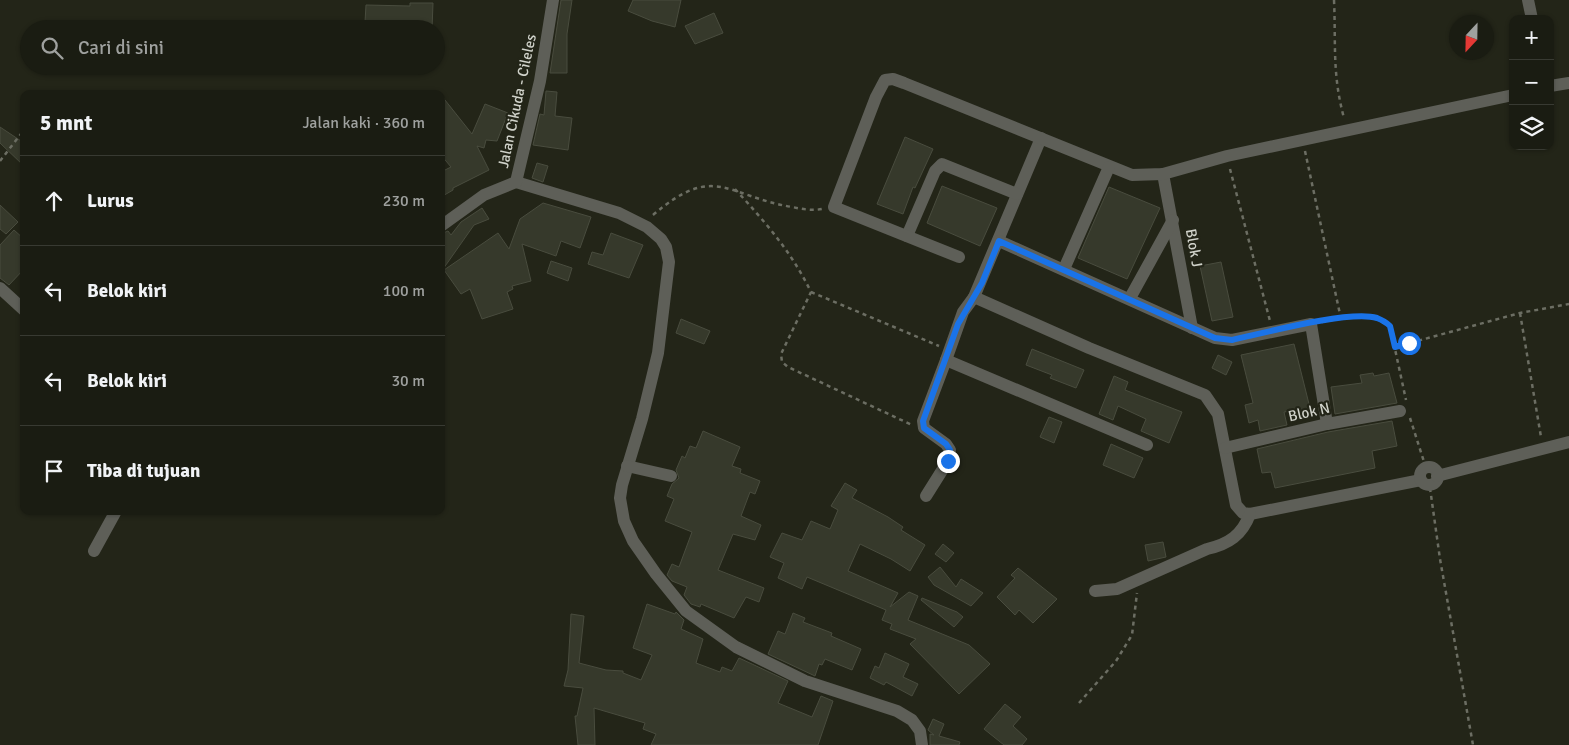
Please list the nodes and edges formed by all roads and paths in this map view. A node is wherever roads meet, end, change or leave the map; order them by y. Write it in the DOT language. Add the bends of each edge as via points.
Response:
graph roads {
  1 [pos="552,0"];
  2 [pos="1334,0"];
  3 [pos="1528,0"];
  4 [pos="1531,15"];
  5 [pos="1569,83"];
  6 [pos="1554,85"];
  7 [pos="1509,96"];
  8 [pos="1348,131"];
  9 [pos="20,135"];
  10 [pos="1041,138"];
  11 [pos="1303,141"];
  12 [pos="1227,156"];
  13 [pos="0,161"];
  14 [pos="1109,167"];
  15 [pos="1163,174"];
  16 [pos="516,182"];
  17 [pos="734,189"];
  18 [pos="1017,194"];
  19 [pos="834,207"];
  20 [pos="1173,220"];
  21 [pos="445,223"];
  22 [pos="642,225"];
  23 [pos="907,236"];
  24 [pos="999,241"];
  25 [pos="959,257"];
  26 [pos="1064,269"];
  27 [pos="0,288"];
  28 [pos="811,292"];
  29 [pos="974,296"];
  30 [pos="1130,298"];
  31 [pos="1569,304"];
  32 [pos="20,306"];
  33 [pos="1520,313"];
  34 [pos="1341,318"];
  35 [pos="1311,324"];
  36 [pos="1192,328"];
  37 [pos="1272,332"];
  38 [pos="1395,347"];
  39 [pos="948,355"];
  40 [pos="1406,412"];
  41 [pos="1327,424"];
  42 [pos="924,428"];
  43 [pos="1569,442"];
  44 [pos="1147,445"];
  45 [pos="1226,448"];
  46 [pos="1543,448"];
  47 [pos="627,466"];
  48 [pos="671,476"];
  49 [pos="1428,477"];
  50 [pos="926,496"];
  51 [pos="1250,514"];
  52 [pos="114,515"];
  53 [pos="94,551"];
  54 [pos="1138,580"];
  55 [pos="1095,591"];
  56 [pos="1079,703"];
  57 [pos="922,745"];
  58 [pos="1474,745"];
  1 -- 16 [label="street, Jalan Cikuda - Cileles" via="540,81"];
  2 -- 8 [label="path" via="1335,83"];
  3 -- 4 [label="street"];
  5 -- 6 [label="street"];
  7 -- 8 [label="street"];
  8 -- 11 [label="street"];
  9 -- 13 [label="path"];
  10 -- 14 [label="street"];
  10 -- 18 [label="street"];
  10 -- 19 [label="street" via="904,83 885,80"];
  11 -- 12 [label="street"];
  11 -- 34 [label="path"];
  12 -- 15 [label="street"];
  12 -- 37 [label="path"];
  14 -- 15 [label="street" via="1132,175"];
  14 -- 26 [label="street"];
  15 -- 20 [label="street, Blok J"];
  16 -- 21 [label="street, Jalan Cikuda - Cileles" via="484,196"];
  16 -- 22 [label="street" via="619,213"];
  17 -- 19 [label="path" via="787,206 815,211"];
  17 -- 22 [label="path" via="712,185 694,188 677,196"];
  17 -- 28 [label="path" via="775,232 801,270"];
  18 -- 23 [label="street" via="942,164 935,171"];
  18 -- 24 [label="street"];
  19 -- 23 [label="street"];
  20 -- 30 [label="street"];
  20 -- 36 [label="street, Blok J"];
  22 -- 47 [label="street" via="661,238 669,262 658,353"];
  23 -- 25 [label="street"];
  24 -- 26 [label="street"];
  24 -- 29 [label="street"];
  26 -- 30 [label="street"];
  27 -- 32 [label="street"];
  28 -- 39 [label="path"];
  28 -- 42 [label="path" via="781,354 782,362 904,422"];
  29 -- 39 [label="street" via="963,312"];
  29 -- 45 [label="street" via="1205,395 1218,414"];
  30 -- 36 [label="street"];
  31 -- 33 [label="path"];
  33 -- 38 [label="path"];
  33 -- 46 [label="path"];
  34 -- 35 [label="path"];
  34 -- 38 [label="path" via="1383,320 1390,326"];
  35 -- 37 [label="street"];
  35 -- 41 [label="street"];
  36 -- 37 [label="street" via="1215,338 1232,340"];
  38 -- 40 [label="path"];
  39 -- 42 [label="street" via="923,421"];
  39 -- 44 [label="street"];
  40 -- 41 [label="street, Blok N"];
  40 -- 49 [label="path"];
  41 -- 45 [label="street, Blok N"];
  42 -- 50 [label="street" via="950,450 948,461"];
  43 -- 46 [label="street"];
  45 -- 51 [label="street" via="1236,505 1243,513"];
  46 -- 49 [label="street"];
  47 -- 48 [label="street"];
  47 -- 57 [label="street" via="620,498 624,521 633,541 686,611 736,648 805,681 897,710 912,720 920,731"];
  49 -- 51 [label="street"];
  49 -- 58 [label="path"];
  51 -- 54 [label="street" via="1244,529 1232,540"];
  52 -- 53 [label="street"];
  54 -- 55 [label="street" via="1117,589"];
  54 -- 56 [label="path" via="1132,635 1116,661"];
}
